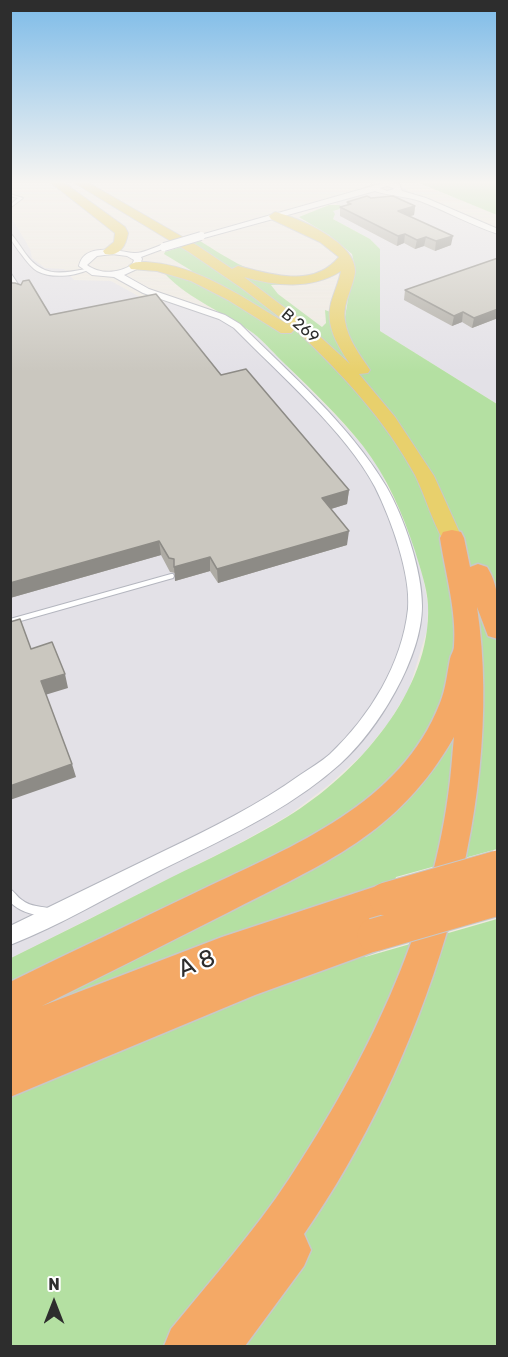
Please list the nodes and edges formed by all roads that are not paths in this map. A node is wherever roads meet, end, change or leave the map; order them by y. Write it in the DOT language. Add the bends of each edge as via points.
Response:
graph roads {
  1 [pos="18,245"];
  2 [pos="118,245"];
  3 [pos="170,245"];
  4 [pos="186,245"];
  5 [pos="191,245"];
  6 [pos="333,245"];
  7 [pos="110,251"];
  8 [pos="346,256"];
  9 [pos="217,260"];
  10 [pos="136,261"];
  11 [pos="86,270"];
  12 [pos="10,273"];
  13 [pos="116,274"];
  14 [pos="22,294"];
  15 [pos="387,411"];
  16 [pos="457,538"];
  17 [pos="171,576"];
  18 [pos="10,622"];
  19 [pos="498,629"];
  20 [pos="498,867"];
  21 [pos="10,894"];
  22 [pos="498,899"];
  23 [pos="56,913"];
  24 [pos="10,936"];
  25 [pos="10,1002"];
  26 [pos="10,1038"];
  27 [pos="10,1077"];
  28 [pos="188,1347"];
  29 [pos="216,1347"];
  1 -- 11 [label="lane" via="41,271 60,275"];
  2 -- 7 [label="main road"];
  3 -- 10 [label="street, bridge"];
  4 -- 15 [label="main road, B 269 / B 269" via="275,306 337,359"];
  5 -- 9 [label="main road"];
  6 -- 8 [label="main road"];
  7 -- 10 [label="street"];
  7 -- 11 [label="street" via="85,260"];
  8 -- 9 [label="main road" via="329,272 288,281 250,275"];
  8 -- 15 [label="main road" via="348,271 337,312 340,331"];
  9 -- 15 [label="main road" via="325,340 364,378"];
  10 -- 13 [label="street"];
  10 -- 15 [label="main road" via="172,268 206,283 312,347"];
  11 -- 13 [label="street"];
  12 -- 14 [label="lane"];
  13 -- 23 [label="street" via="146,291 237,326 352,446 381,488 404,544 414,592 413,627 408,648 383,701 334,759 285,795 226,829"];
  15 -- 16 [label="main road, B 269 / B 269"];
  16 -- 19 [label="highway"];
  16 -- 25 [label="highway" via="464,625 464,661 458,692 424,760 394,793 363,821 321,847"];
  16 -- 28 [label="highway" via="472,622 478,699 476,745 457,875 435,943 361,1102 303,1195 241,1282"];
  16 -- 29 [label="highway" via="480,600 489,700 485,794 471,880 423,1013 375,1113 318,1208"];
  17 -- 18 [label="lane"];
  20 -- 26 [label="highway, A 8 / A 8, bridge" via="386,899 222,955"];
  21 -- 23 [label="lane" via="23,907"];
  22 -- 27 [label="highway, A 8, bridge" via="374,935 254,977"];
  23 -- 24 [label="street"];
}
